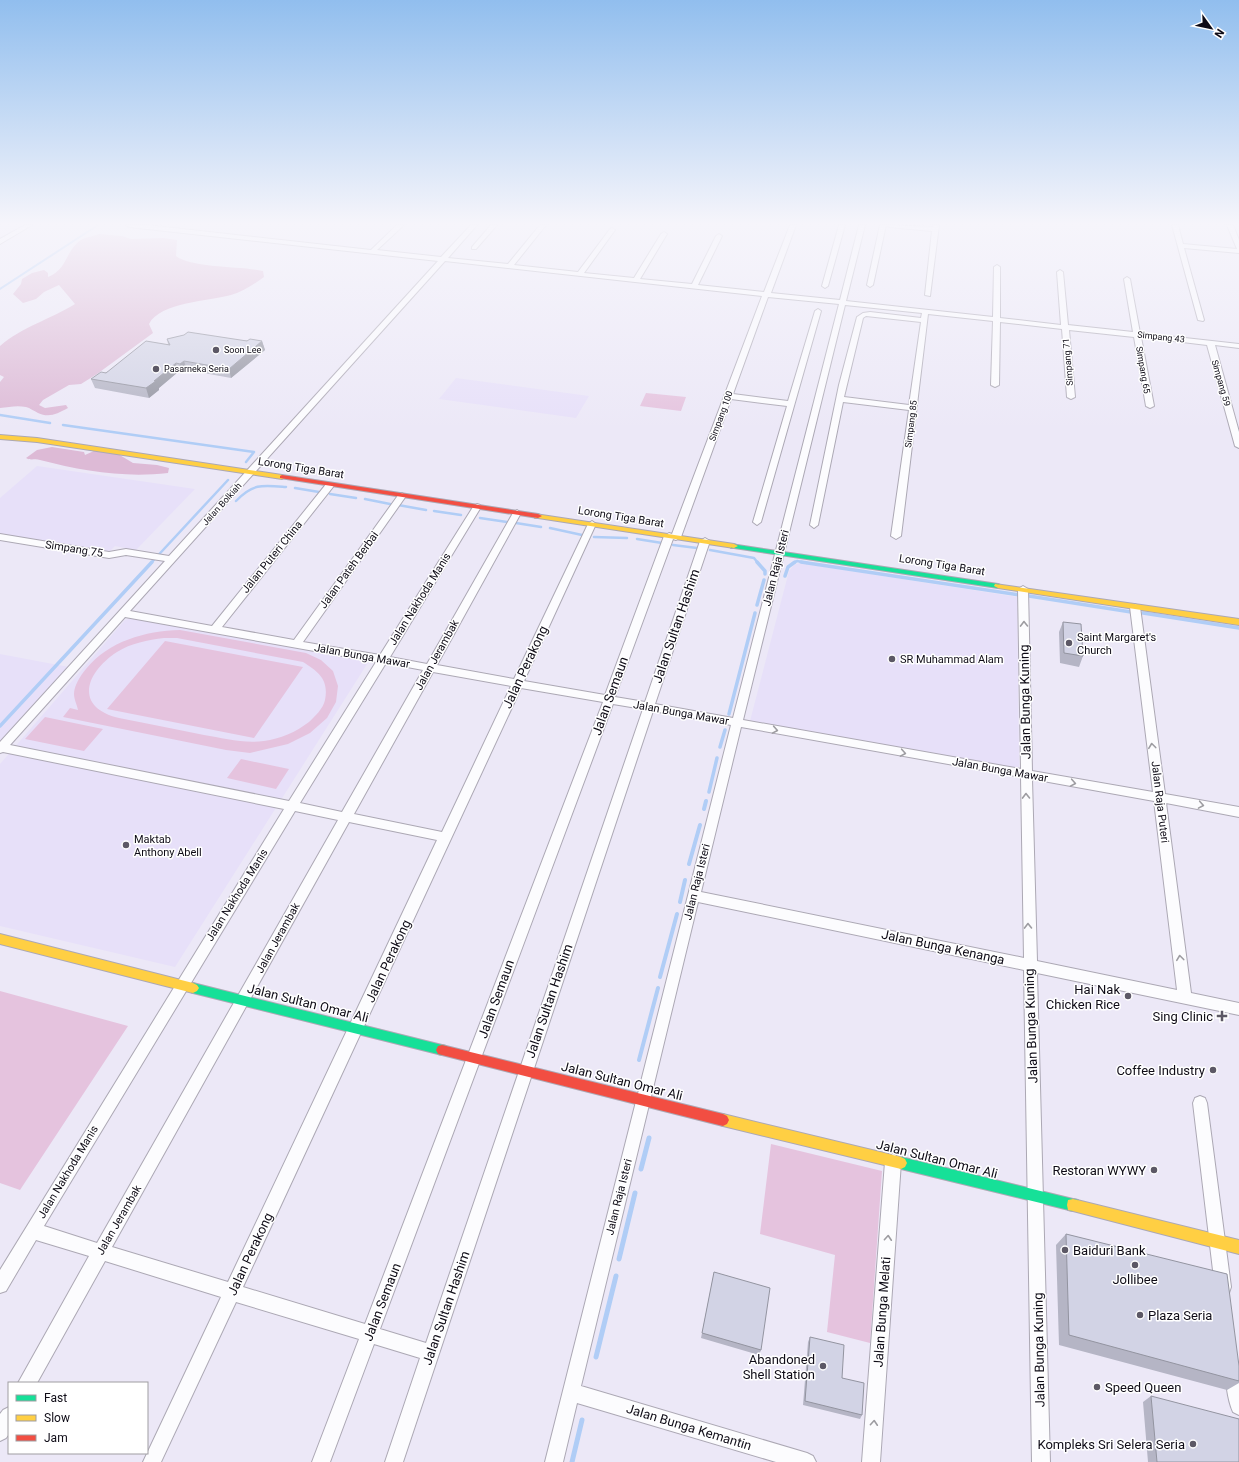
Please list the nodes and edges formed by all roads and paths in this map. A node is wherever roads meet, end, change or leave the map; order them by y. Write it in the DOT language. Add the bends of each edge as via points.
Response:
graph roads {
  1 [pos="412,293"];
  2 [pos="759,293"];
  3 [pos="845,293"];
  4 [pos="996,293"];
  5 [pos="1062,293"];
  6 [pos="1130,293"];
  7 [pos="1194,293"];
  8 [pos="766,294"];
  9 [pos="842,303"];
  10 [pos="818,311"];
  11 [pos="925,316"];
  12 [pos="996,319"];
  13 [pos="1201,320"];
  14 [pos="1065,327"];
  15 [pos="1137,335"];
  16 [pos="1210,342"];
  17 [pos="1239,346"];
  18 [pos="994,384"];
  19 [pos="728,396"];
  20 [pos="1071,397"];
  21 [pos="840,399"];
  22 [pos="791,404"];
  23 [pos="1150,406"];
  24 [pos="913,408"];
  25 [pos="0,437"];
  26 [pos="1239,446"];
  27 [pos="250,473"];
  28 [pos="330,485"];
  29 [pos="402,496"];
  30 [pos="477,507"];
  31 [pos="517,514"];
  32 [pos="757,522"];
  33 [pos="592,524"];
  34 [pos="814,525"];
  35 [pos="896,536"];
  36 [pos="0,537"];
  37 [pos="673,537"];
  38 [pos="705,541"];
  39 [pos="780,552"];
  40 [pos="168,559"];
  41 [pos="1023,590"];
  42 [pos="1135,606"];
  43 [pos="123,613"];
  44 [pos="1239,622"];
  45 [pos="215,629"];
  46 [pos="296,644"];
  47 [pos="382,660"];
  48 [pos="430,668"];
  49 [pos="517,684"];
  50 [pos="609,700"];
  51 [pos="648,707"];
  52 [pos="737,723"];
  53 [pos="1,748"];
  54 [pos="1026,774"];
  55 [pos="1159,798"];
  56 [pos="292,806"];
  57 [pos="1239,812"];
  58 [pos="345,817"];
  59 [pos="445,837"];
  60 [pos="694,896"];
  61 [pos="0,939"];
  62 [pos="1029,965"];
  63 [pos="182,985"];
  64 [pos="1185,997"];
  65 [pos="244,1001"];
  66 [pos="1239,1009"];
  67 [pos="356,1029"];
  68 [pos="474,1058"];
  69 [pos="526,1071"];
  70 [pos="643,1100"];
  71 [pos="1200,1103"];
  72 [pos="893,1162"];
  73 [pos="1036,1196"];
  74 [pos="33,1231"];
  75 [pos="1217,1242"];
  76 [pos="1239,1247"];
  77 [pos="101,1251"];
  78 [pos="0,1285"];
  79 [pos="232,1293"];
  80 [pos="1226,1304"];
  81 [pos="369,1335"];
  82 [pos="1232,1351"];
  83 [pos="431,1353"];
  84 [pos="28,1382"];
  85 [pos="571,1392"];
  86 [pos="1239,1406"];
  87 [pos="8,1418"];
  88 [pos="0,1432"];
  89 [pos="152,1462"];
  90 [pos="321,1462"];
  91 [pos="394,1462"];
  92 [pos="554,1462"];
  93 [pos="807,1462"];
  94 [pos="871,1462"];
  95 [pos="1041,1462"];
  1 -- 27 [label="street, Jalan Bolkiah"];
  2 -- 8 [label="street, Simpang 43"];
  3 -- 9 [label="street, Jalan Raja Isteri"];
  4 -- 12 [label="street"];
  5 -- 14 [label="street, Simpang 71"];
  6 -- 15 [label="street, Simpang 65"];
  7 -- 13 [label="street"];
  8 -- 9 [label="street, Simpang 43"];
  8 -- 19 [label="street, Simpang 100"];
  9 -- 11 [label="street, Simpang 43"];
  9 -- 39 [label="street, Jalan Raja Isteri"];
  10 -- 22 [label="street"];
  11 -- 12 [label="street, Simpang 43"];
  11 -- 21 [label="street" via="865,314 860,317"];
  11 -- 24 [label="street, Simpang 85"];
  12 -- 14 [label="street, Simpang 43"];
  12 -- 18 [label="street"];
  14 -- 15 [label="street, Simpang 43"];
  14 -- 20 [label="street, Simpang 71"];
  15 -- 16 [label="street, Simpang 43"];
  15 -- 23 [label="street, Simpang 65"];
  16 -- 17 [label="street, Simpang 43"];
  16 -- 26 [label="street, Simpang 59"];
  19 -- 22 [label="street"];
  19 -- 37 [label="street, Simpang 100"];
  21 -- 24 [label="street"];
  21 -- 34 [label="street"];
  22 -- 32 [label="street"];
  24 -- 35 [label="street, Simpang 85"];
  25 -- 27 [label="main road, Lorong Tiga Barat" via="37,440"];
  27 -- 28 [label="main road, Lorong Tiga Barat"];
  27 -- 40 [label="street, Jalan Bolkiah"];
  28 -- 29 [label="main road, Lorong Tiga Barat"];
  28 -- 45 [label="street, Jalan Puteri China"];
  29 -- 30 [label="main road, Lorong Tiga Barat"];
  29 -- 46 [label="street, Jalan Pateh Berbai"];
  30 -- 31 [label="main road, Lorong Tiga Barat"];
  30 -- 47 [label="street, Jalan Nakhoda Manis"];
  31 -- 33 [label="main road, Lorong Tiga Barat"];
  31 -- 48 [label="street, Jalan Jerambak"];
  33 -- 37 [label="main road, Lorong Tiga Barat"];
  33 -- 49 [label="street, Jalan Perakong"];
  36 -- 40 [label="street, Simpang 75" via="109,555 126,552"];
  37 -- 38 [label="main road, Lorong Tiga Barat"];
  37 -- 50 [label="street, Jalan Semaun"];
  38 -- 39 [label="main road, Lorong Tiga Barat"];
  38 -- 51 [label="street, Jalan Sultan Hashim"];
  39 -- 41 [label="main road, Lorong Tiga Barat"];
  39 -- 52 [label="street, Jalan Raja Isteri"];
  40 -- 43 [label="street, Jalan Bolkiah"];
  41 -- 42 [label="main road, Lorong Tiga Barat"];
  54 -- 41 [label="street, Jalan Bunga Kuning, one-way"];
  42 -- 44 [label="main road, Lorong Tiga Barat"];
  55 -- 42 [label="street, Jalan Raja Puteri, one-way"];
  43 -- 45 [label="street, Jalan Bunga Mawar"];
  43 -- 53 [label="street, Jalan Bolkiah"];
  45 -- 46 [label="street, Jalan Bunga Mawar"];
  46 -- 47 [label="street, Jalan Bunga Mawar"];
  47 -- 48 [label="street, Jalan Bunga Mawar"];
  47 -- 56 [label="street, Jalan Nakhoda Manis"];
  48 -- 49 [label="street, Jalan Bunga Mawar"];
  48 -- 58 [label="street, Jalan Jerambak"];
  49 -- 50 [label="street, Jalan Bunga Mawar"];
  49 -- 59 [label="street, Jalan Perakong"];
  50 -- 51 [label="street, Jalan Bunga Mawar"];
  50 -- 68 [label="street, Jalan Semaun"];
  51 -- 52 [label="street, Jalan Bunga Mawar"];
  51 -- 69 [label="street, Jalan Sultan Hashim"];
  52 -- 54 [label="street, Jalan Bunga Mawar, one-way"];
  52 -- 60 [label="street, Jalan Raja Isteri"];
  53 -- 56 [label="street"];
  54 -- 55 [label="street, Jalan Bunga Mawar, one-way"];
  62 -- 54 [label="street, Jalan Bunga Kuning, one-way"];
  55 -- 57 [label="street, Jalan Bunga Mawar, one-way"];
  64 -- 55 [label="street, Jalan Raja Puteri, one-way"];
  56 -- 58 [label="street"];
  56 -- 63 [label="street, Jalan Nakhoda Manis"];
  58 -- 59 [label="street"];
  58 -- 65 [label="street, Jalan Jerambak"];
  59 -- 67 [label="street, Jalan Perakong"];
  60 -- 62 [label="street, Jalan Bunga Kenanga"];
  60 -- 70 [label="street, Jalan Raja Isteri"];
  61 -- 63 [label="main road, Jalan Sultan Omar Ali"];
  62 -- 64 [label="street, Jalan Bunga Kenanga"];
  62 -- 73 [label="street, Jalan Bunga Kuning"];
  63 -- 65 [label="main road, Jalan Sultan Omar Ali"];
  63 -- 74 [label="street, Jalan Nakhoda Manis"];
  64 -- 66 [label="street, Jalan Bunga Kenanga"];
  65 -- 67 [label="main road, Jalan Sultan Omar Ali"];
  65 -- 77 [label="street, Jalan Jerambak"];
  67 -- 68 [label="main road, Jalan Sultan Omar Ali"];
  67 -- 79 [label="street, Jalan Perakong"];
  68 -- 69 [label="main road, Jalan Sultan Omar Ali"];
  68 -- 81 [label="street, Jalan Semaun"];
  69 -- 70 [label="main road, Jalan Sultan Omar Ali"];
  69 -- 83 [label="street, Jalan Sultan Hashim"];
  70 -- 72 [label="main road, Jalan Sultan Omar Ali"];
  70 -- 85 [label="street, Jalan Raja Isteri"];
  71 -- 75 [label="street"];
  72 -- 73 [label="main road, Jalan Sultan Omar Ali"];
  94 -- 72 [label="street, Jalan Bunga Melati, one-way"];
  73 -- 75 [label="main road, Jalan Sultan Omar Ali"];
  73 -- 95 [label="street, Jalan Bunga Kuning"];
  74 -- 77 [label="street"];
  74 -- 78 [label="street, Jalan Nakhoda Manis"];
  75 -- 76 [label="main road, Jalan Sultan Omar Ali"];
  75 -- 80 [label="street"];
  77 -- 79 [label="street"];
  77 -- 84 [label="street, Jalan Jerambak"];
  79 -- 81 [label="street"];
  79 -- 89 [label="street, Jalan Perakong"];
  81 -- 83 [label="street"];
  81 -- 90 [label="street, Jalan Semaun"];
  82 -- 86 [label="street"];
  83 -- 91 [label="street, Jalan Sultan Hashim"];
  85 -- 92 [label="street, Jalan Raja Isteri"];
  85 -- 93 [label="street, Jalan Bunga Kemantin"];
  87 -- 88 [label="street"];
}
